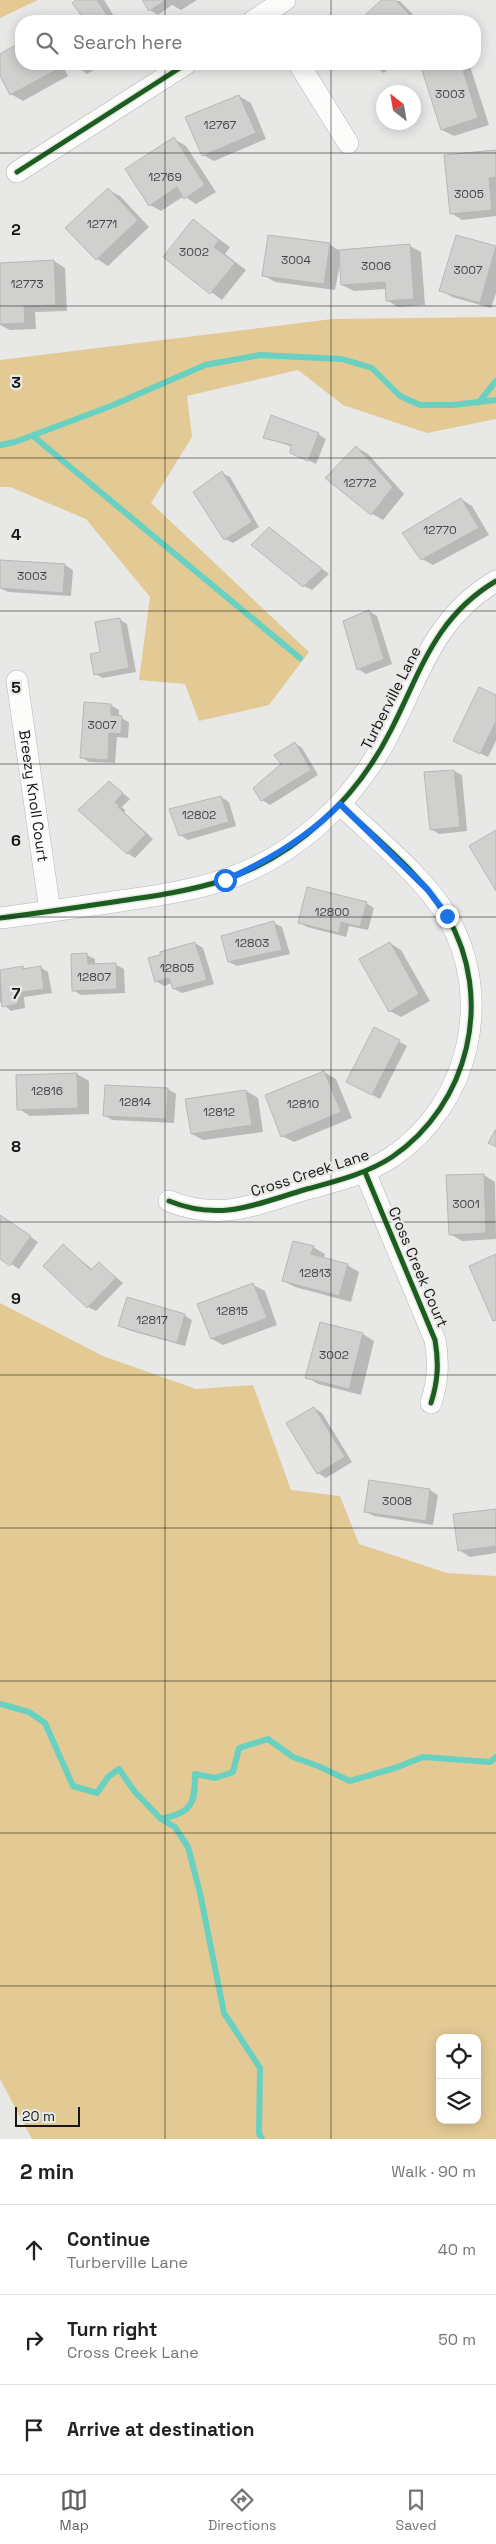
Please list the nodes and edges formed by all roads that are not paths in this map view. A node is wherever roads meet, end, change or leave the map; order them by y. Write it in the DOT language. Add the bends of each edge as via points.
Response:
graph roads {
  1 [pos="285,0"];
  2 [pos="268,15"];
  3 [pos="177,70"];
  4 [pos="303,70"];
  5 [pos="348,142"];
  6 [pos="17,172"];
  7 [pos="496,581"];
  8 [pos="16,681"];
  9 [pos="340,804"];
  10 [pos="50,911"];
  11 [pos="0,918"];
  12 [pos="365,1172"];
  13 [pos="169,1200"];
  14 [pos="431,1403"];
  1 -- 2 [label="street"];
  3 -- 6 [label="street"];
  4 -- 5 [label="street"];
  7 -- 9 [label="street, Turberville Lane" via="461,608 428,650 392,729 372,764"];
  8 -- 10 [label="street, Breezy Knoll Court"];
  9 -- 10 [label="street, Turberville Lane" via="294,844 225,880 183,892"];
  9 -- 12 [label="street, Cross Creek Lane" via="428,890 447,916 469,975 472,1007 462,1064 452,1090 435,1117 391,1158"];
  10 -- 11 [label="street, Turberville Lane"];
  12 -- 13 [label="street, Cross Creek Lane" via="233,1210 210,1212 188,1209"];
  12 -- 14 [label="street, Cross Creek Court" via="435,1340 437,1384"];
}
